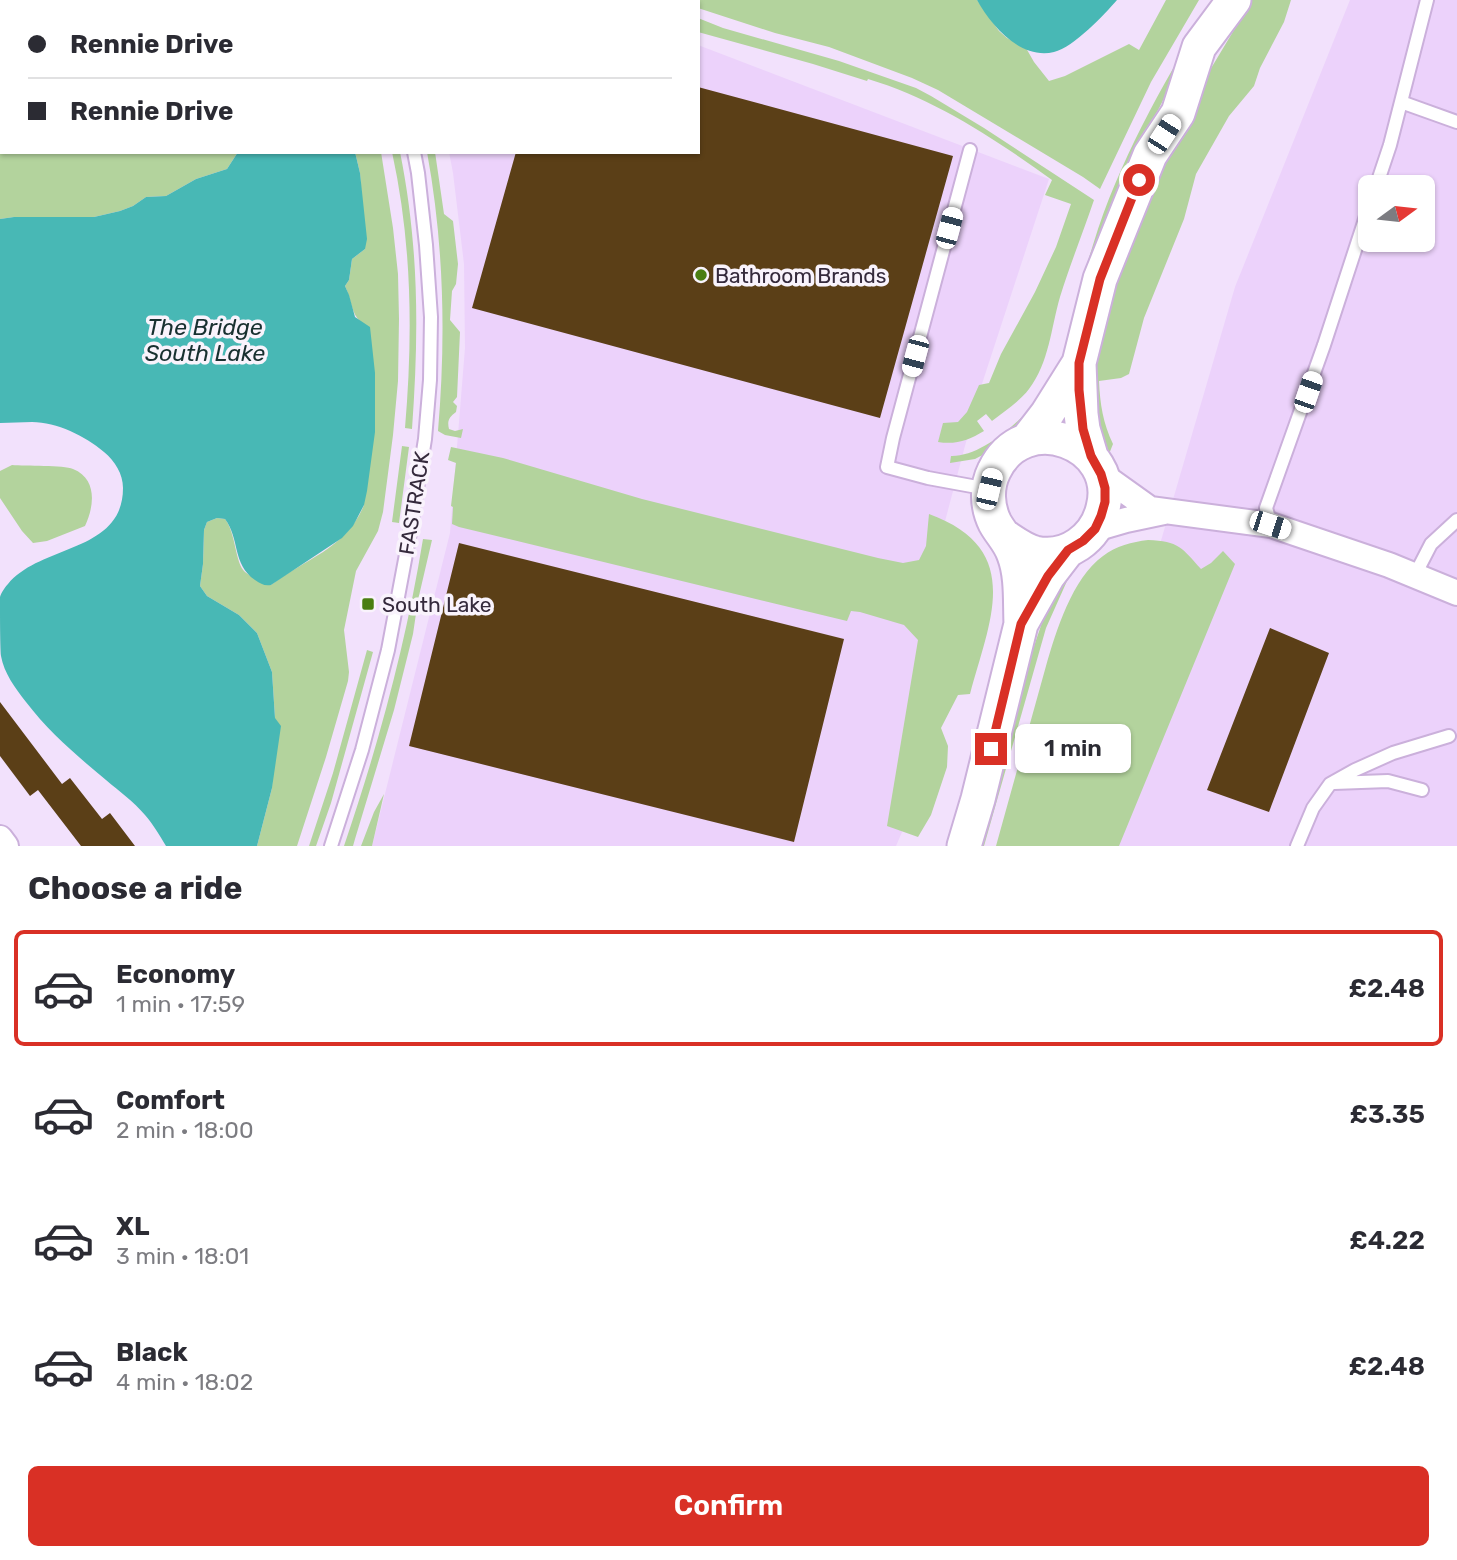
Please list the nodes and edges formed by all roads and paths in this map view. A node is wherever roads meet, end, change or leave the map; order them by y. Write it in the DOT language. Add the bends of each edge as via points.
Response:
graph roads {
  1 [pos="1234,0"];
  2 [pos="1427,0"];
  3 [pos="1401,102"];
  4 [pos="1457,122"];
  5 [pos="970,150"];
  6 [pos="414,154"];
  7 [pos="1380,175"];
  8 [pos="1358,241"];
  9 [pos="1079,363"];
  10 [pos="1027,440"];
  11 [pos="1096,465"];
  12 [pos="989,489"];
  13 [pos="1164,512"];
  14 [pos="1457,520"];
  15 [pos="1270,525"];
  16 [pos="1095,529"];
  17 [pos="1007,538"];
  18 [pos="1068,550"];
  19 [pos="1415,575"];
  20 [pos="1457,593"];
  21 [pos="1021,624"];
  22 [pos="1449,736"];
  23 [pos="1330,784"];
  24 [pos="1422,790"];
  25 [pos="0,838"];
  26 [pos="6,846"];
  27 [pos="331,846"];
  28 [pos="964,846"];
  29 [pos="1297,846"];
  1 -- 9 [label="street" via="1199,47 1178,113 1150,155 1100,279"];
  2 -- 3 [label="lane"];
  3 -- 4 [label="lane"];
  3 -- 7 [label="lane"];
  5 -- 12 [label="lane" via="887,467"];
  6 -- 27 [label="lane, FASTRACK" via="431,317 425,439 388,650"];
  8 -- 15 [label="lane" via="1266,508"];
  9 -- 10 [label="street"];
  9 -- 11 [label="street" via="1083,429"];
  10 -- 11 [label="street" via="1062,438 1077,445"];
  10 -- 12 [label="street" via="1001,459"];
  11 -- 13 [label="street" via="1150,509"];
  11 -- 16 [label="street" via="1105,502"];
  12 -- 17 [label="street" via="995,524"];
  13 -- 15 [label="street"];
  13 -- 16 [label="street"];
  14 -- 19 [label="lane" via="1431,544"];
  15 -- 19 [label="street"];
  16 -- 18 [label="street"];
  17 -- 18 [label="street" via="1036,553"];
  17 -- 21 [label="street" via="1019,579"];
  18 -- 21 [label="street"];
  19 -- 20 [label="street"];
  21 -- 28 [label="street"];
  22 -- 23 [label="lane" via="1393,753"];
  23 -- 24 [label="lane" via="1388,781"];
  23 -- 29 [label="lane" via="1313,808"];
  25 -- 26 [label="street"];
}
